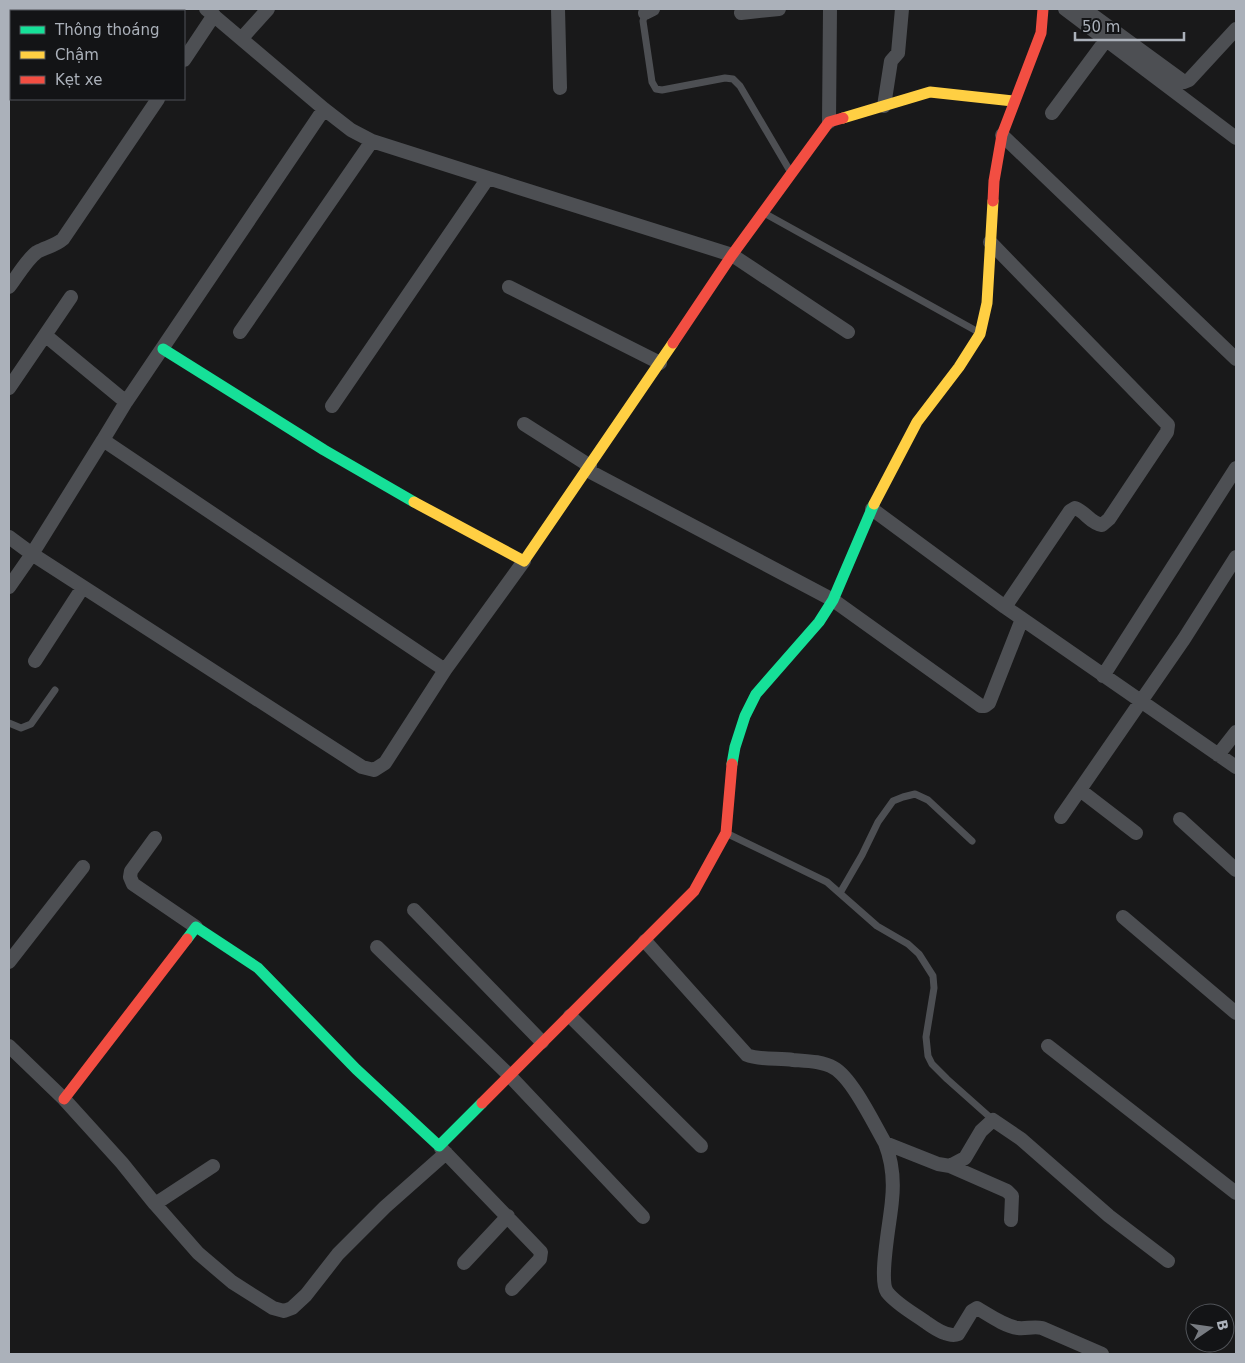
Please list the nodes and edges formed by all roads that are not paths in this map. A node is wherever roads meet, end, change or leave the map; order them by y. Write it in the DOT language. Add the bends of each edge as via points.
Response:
graph roads {
  1 [pos="268,9"];
  2 [pos="558,9"];
  3 [pos="779,9"];
  4 [pos="830,9"];
  5 [pos="902,9"];
  6 [pos="1043,9"];
  7 [pos="1064,9"];
  8 [pos="1084,9"];
  9 [pos="649,11"];
  10 [pos="210,12"];
  11 [pos="741,13"];
  12 [pos="1236,30"];
  13 [pos="242,38"];
  14 [pos="1106,40"];
  15 [pos="185,58"];
  16 [pos="560,88"];
  17 [pos="157,100"];
  18 [pos="1013,101"];
  19 [pos="884,106"];
  20 [pos="324,109"];
  21 [pos="1052,113"];
  22 [pos="830,122"];
  23 [pos="1002,135"];
  24 [pos="1236,138"];
  25 [pos="372,140"];
  26 [pos="791,173"];
  27 [pos="488,178"];
  28 [pos="764,213"];
  29 [pos="990,242"];
  30 [pos="732,255"];
  31 [pos="510,287"];
  32 [pos="9,288"];
  33 [pos="71,297"];
  34 [pos="240,332"];
  35 [pos="848,332"];
  36 [pos="980,334"];
  37 [pos="45,336"];
  38 [pos="163,349"];
  39 [pos="1236,359"];
  40 [pos="660,363"];
  41 [pos="9,388"];
  42 [pos="126,402"];
  43 [pos="332,406"];
  44 [pos="524,424"];
  45 [pos="103,440"];
  46 [pos="589,468"];
  47 [pos="1236,468"];
  48 [pos="872,509"];
  49 [pos="9,537"];
  50 [pos="32,554"];
  51 [pos="1236,557"];
  52 [pos="524,561"];
  53 [pos="9,587"];
  54 [pos="83,587"];
  55 [pos="833,600"];
  56 [pos="1005,607"];
  57 [pos="1022,619"];
  58 [pos="35,661"];
  59 [pos="445,670"];
  60 [pos="1103,676"];
  61 [pos="55,690"];
  62 [pos="1142,702"];
  63 [pos="9,723"];
  64 [pos="1236,732"];
  65 [pos="1218,755"];
  66 [pos="1236,767"];
  67 [pos="1080,790"];
  68 [pos="1061,817"];
  69 [pos="1180,819"];
  70 [pos="726,833"];
  71 [pos="1136,833"];
  72 [pos="155,838"];
  73 [pos="972,841"];
  74 [pos="83,867"];
  75 [pos="1236,870"];
  76 [pos="840,893"];
  77 [pos="414,910"];
  78 [pos="1123,917"];
  79 [pos="196,927"];
  80 [pos="645,941"];
  81 [pos="377,948"];
  82 [pos="9,962"];
  83 [pos="1236,1013"];
  84 [pos="570,1016"];
  85 [pos="542,1042"];
  86 [pos="9,1046"];
  87 [pos="1048,1046"];
  88 [pos="509,1075"];
  89 [pos="64,1099"];
  90 [pos="993,1120"];
  91 [pos="885,1143"];
  92 [pos="701,1146"];
  93 [pos="443,1150"];
  94 [pos="213,1166"];
  95 [pos="950,1166"];
  96 [pos="1236,1193"];
  97 [pos="154,1204"];
  98 [pos="508,1216"];
  99 [pos="643,1217"];
  100 [pos="1011,1220"];
  101 [pos="1168,1261"];
  102 [pos="464,1263"];
  103 [pos="512,1289"];
  104 [pos="1099,1354"];
  1 -- 13 [label="street"];
  2 -- 16 [label="street"];
  3 -- 11 [label="street"];
  4 -- 22 [label="street"];
  5 -- 19 [label="street" via="898,53 891,61"];
  6 -- 18 [label="street" via="1041,33"];
  7 -- 14 [label="street"];
  8 -- 12 [label="street" via="1184,82"];
  9 -- 26 [label="lane" via="643,21 652,82 656,89 733,79"];
  10 -- 13 [label="street"];
  10 -- 15 [label="street"];
  13 -- 20 [label="street"];
  14 -- 21 [label="street"];
  14 -- 24 [label="street"];
  17 -- 32 [label="street" via="63,239 37,252"];
  18 -- 19 [label="street" via="930,92"];
  18 -- 23 [label="street"];
  19 -- 22 [label="street"];
  20 -- 25 [label="street" via="351,130"];
  20 -- 38 [label="street"];
  22 -- 26 [label="street"];
  23 -- 29 [label="street" via="994,181"];
  23 -- 39 [label="street"];
  25 -- 27 [label="street"];
  25 -- 34 [label="street"];
  26 -- 28 [label="street"];
  27 -- 30 [label="street"];
  27 -- 43 [label="street"];
  28 -- 30 [label="street"];
  28 -- 36 [label="lane"];
  29 -- 36 [label="street" via="987,303"];
  29 -- 56 [label="street" via="1168,425 1167,432 1109,520 1102,525 1094,524 1081,510 1075,508 1070,511"];
  30 -- 35 [label="street"];
  30 -- 40 [label="street"];
  31 -- 40 [label="street"];
  33 -- 37 [label="street"];
  36 -- 48 [label="street" via="917,422"];
  37 -- 41 [label="street"];
  37 -- 42 [label="street"];
  38 -- 42 [label="street"];
  38 -- 52 [label="street" via="324,450"];
  40 -- 46 [label="street"];
  42 -- 45 [label="street"];
  44 -- 46 [label="street"];
  45 -- 50 [label="street"];
  45 -- 59 [label="street"];
  46 -- 52 [label="street"];
  46 -- 55 [label="street"];
  47 -- 60 [label="street"];
  48 -- 55 [label="street"];
  48 -- 56 [label="street"];
  49 -- 50 [label="street"];
  50 -- 53 [label="street"];
  50 -- 54 [label="street"];
  51 -- 62 [label="street"];
  52 -- 59 [label="street"];
  54 -- 58 [label="street"];
  54 -- 59 [label="street" via="362,767 374,770 385,763"];
  55 -- 57 [label="street" via="981,706 988,703"];
  55 -- 70 [label="street" via="819,622 756,694 745,716 730,776"];
  56 -- 57 [label="street"];
  57 -- 60 [label="street"];
  60 -- 62 [label="street"];
  61 -- 63 [label="lane" via="31,724 21,728"];
  62 -- 65 [label="street"];
  62 -- 67 [label="street"];
  64 -- 65 [label="street"];
  65 -- 66 [label="street"];
  67 -- 68 [label="street"];
  67 -- 71 [label="street"];
  69 -- 75 [label="street"];
  70 -- 76 [label="lane" via="828,882"];
  70 -- 80 [label="street" via="694,891"];
  72 -- 79 [label="street" via="131,871 132,884"];
  73 -- 76 [label="lane" via="928,800 915,794 903,797 893,801 878,822"];
  74 -- 82 [label="street"];
  76 -- 90 [label="lane" via="877,926 908,944 927,964 934,988 926,1037 928,1056 947,1079"];
  77 -- 85 [label="street"];
  78 -- 83 [label="street"];
  79 -- 89 [label="street"];
  79 -- 93 [label="street" via="258,968 356,1069"];
  80 -- 84 [label="street"];
  80 -- 91 [label="street" via="747,1055 818,1062 840,1071"];
  81 -- 88 [label="street"];
  84 -- 85 [label="street"];
  84 -- 92 [label="street"];
  85 -- 88 [label="street"];
  86 -- 89 [label="street"];
  87 -- 96 [label="street"];
  88 -- 93 [label="street"];
  88 -- 99 [label="street"];
  89 -- 97 [label="street"];
  90 -- 95 [label="street" via="981,1131 965,1158"];
  90 -- 101 [label="street" via="1021,1139 1109,1216"];
  91 -- 95 [label="street"];
  91 -- 104 [label="street" via="892,1172 892,1200 884,1275 886,1291 895,1300 933,1328 952,1336 958,1334 977,1308 1011,1326 1042,1328"];
  93 -- 97 [label="street" via="338,1254 306,1294 292,1308 284,1311 273,1308 232,1282 198,1253"];
  93 -- 98 [label="street"];
  94 -- 97 [label="street"];
  95 -- 100 [label="street" via="1007,1191 1012,1196"];
  98 -- 102 [label="street"];
  98 -- 103 [label="street" via="542,1255"];
}
